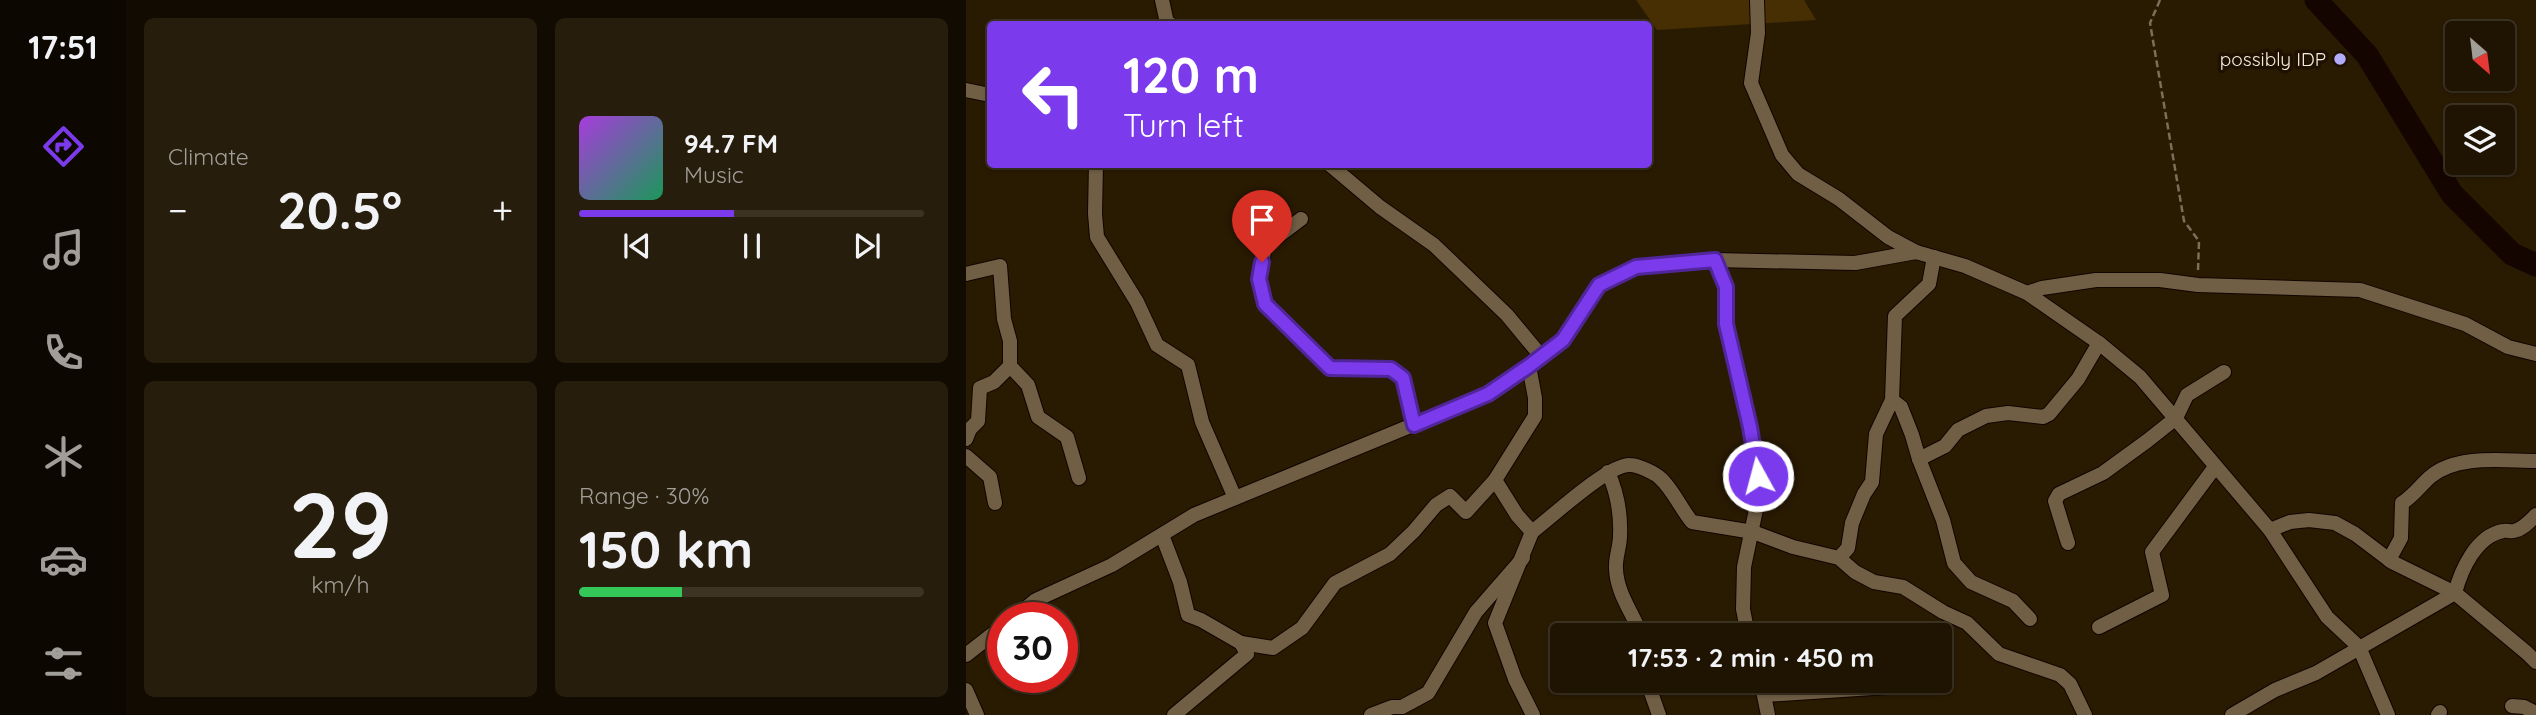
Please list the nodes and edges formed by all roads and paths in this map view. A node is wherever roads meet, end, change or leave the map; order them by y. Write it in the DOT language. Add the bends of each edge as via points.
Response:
graph roads {
  1 [pos="1162,0"];
  2 [pos="1757,0"];
  3 [pos="2160,0"];
  4 [pos="1167,21"];
  5 [pos="966,90"];
  6 [pos="987,94"];
  7 [pos="1096,168"];
  8 [pos="1334,168"];
  9 [pos="1301,219"];
  10 [pos="1916,251"];
  11 [pos="1934,257"];
  12 [pos="1715,260"];
  13 [pos="966,274"];
  14 [pos="2198,285"];
  15 [pos="2027,293"];
  16 [pos="2099,343"];
  17 [pos="2536,354"];
  18 [pos="1541,356"];
  19 [pos="1010,366"];
  20 [pos="1529,366"];
  21 [pos="2224,372"];
  22 [pos="1892,400"];
  23 [pos="2176,418"];
  24 [pos="1414,425"];
  25 [pos="966,439"];
  26 [pos="966,456"];
  27 [pos="1919,459"];
  28 [pos="2536,461"];
  29 [pos="2215,467"];
  30 [pos="1608,472"];
  31 [pos="1079,478"];
  32 [pos="1495,480"];
  33 [pos="1235,498"];
  34 [pos="995,503"];
  35 [pos="2536,515"];
  36 [pos="2270,530"];
  37 [pos="1532,532"];
  38 [pos="1753,532"];
  39 [pos="1162,535"];
  40 [pos="2068,543"];
  41 [pos="1523,558"];
  42 [pos="1839,558"];
  43 [pos="2389,560"];
  44 [pos="2455,593"];
  45 [pos="1034,602"];
  46 [pos="2030,619"];
  47 [pos="1637,623"];
  48 [pos="1746,623"];
  49 [pos="2099,627"];
  50 [pos="987,639"];
  51 [pos="1241,643"];
  52 [pos="2359,648"];
  53 [pos="966,655"];
  54 [pos="2535,659"];
  55 [pos="966,690"];
  56 [pos="1651,693"];
  57 [pos="1764,693"];
  58 [pos="2512,706"];
  59 [pos="2536,713"];
  60 [pos="977,715"];
  61 [pos="1174,715"];
  62 [pos="1371,715"];
  63 [pos="1533,715"];
  64 [pos="1659,715"];
  65 [pos="1768,715"];
  66 [pos="2085,715"];
  67 [pos="2232,715"];
  68 [pos="2388,715"];
  1 -- 4 [label="street"];
  2 -- 10 [label="street" via="1751,83 1782,155 1798,174 1888,237"];
  3 -- 14 [label="path" via="2150,23 2184,221 2199,241"];
  5 -- 6 [label="street"];
  7 -- 33 [label="street" via="1097,237 1157,345 1188,365 1202,422"];
  8 -- 18 [label="street" via="1434,246 1507,315"];
  9 -- 24 [label="street" via="1265,246 1259,279 1265,304 1330,368 1391,369 1403,378"];
  10 -- 11 [label="street"];
  10 -- 12 [label="street" via="1855,263"];
  11 -- 15 [label="street"];
  11 -- 22 [label="street" via="1929,284 1895,316"];
  12 -- 18 [label="street" via="1636,267 1599,285 1563,340"];
  12 -- 38 [label="street" via="1726,287 1726,324 1756,457 1759,495"];
  13 -- 19 [label="street" via="1000,266"];
  14 -- 15 [label="street" via="2096,280"];
  14 -- 17 [label="street" via="2360,290 2465,324 2508,347"];
  15 -- 16 [label="street"];
  16 -- 23 [label="street" via="2140,377"];
  16 -- 27 [label="street" via="2078,379 2049,414 1986,416"];
  18 -- 20 [label="street"];
  19 -- 25 [label="street" via="980,388 978,421"];
  19 -- 31 [label="street" via="1028,385 1038,417 1067,437"];
  20 -- 24 [label="street" via="1488,394"];
  20 -- 32 [label="street" via="1535,416"];
  21 -- 23 [label="street" via="2187,395"];
  22 -- 27 [label="street" via="1901,407"];
  22 -- 42 [label="street" via="1876,434 1872,482 1852,523 1848,548"];
  23 -- 29 [label="street"];
  23 -- 40 [label="street" via="2103,473 2059,494 2055,500"];
  24 -- 33 [label="street"];
  26 -- 34 [label="street" via="990,477"];
  27 -- 46 [label="street" via="1954,563 1972,582 2013,601"];
  28 -- 43 [label="street" via="2464,461 2431,476 2402,503 2401,538"];
  29 -- 36 [label="street"];
  29 -- 49 [label="street" via="2152,552 2162,595"];
  30 -- 37 [label="street"];
  30 -- 38 [label="street" via="1630,465 1659,476 1692,522"];
  30 -- 47 [label="street" via="1616,492 1620,536 1616,569 1621,595"];
  32 -- 37 [label="street"];
  32 -- 51 [label="street" via="1466,512 1450,496 1436,505 1390,554 1335,583 1302,628 1273,648"];
  33 -- 39 [label="street"];
  35 -- 44 [label="street" via="2525,526 2503,531 2476,548"];
  36 -- 43 [label="street" via="2290,522 2335,523"];
  36 -- 52 [label="street" via="2327,617"];
  37 -- 41 [label="street"];
  38 -- 42 [label="street"];
  38 -- 48 [label="street" via="1744,567"];
  39 -- 45 [label="street"];
  39 -- 51 [label="street" via="1188,615"];
  41 -- 62 [label="street" via="1476,612 1428,693 1402,707"];
  41 -- 63 [label="street" via="1495,623"];
  42 -- 66 [label="street" via="1874,582 1903,587 1967,623 1999,654 2060,675 2070,684"];
  43 -- 44 [label="street"];
  44 -- 52 [label="street"];
  44 -- 54 [label="street"];
  50 -- 53 [label="street"];
  51 -- 61 [label="street" via="1247,654"];
  52 -- 67 [label="street"];
  52 -- 68 [label="street"];
  55 -- 60 [label="street"];
  56 -- 64 [label="street"];
  57 -- 65 [label="street"];
  58 -- 59 [label="street"];
}
